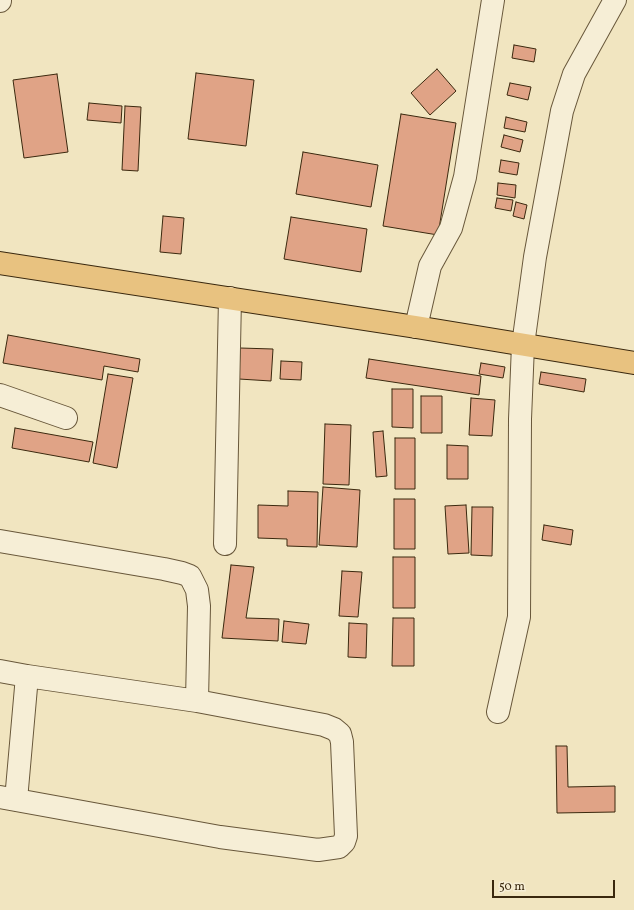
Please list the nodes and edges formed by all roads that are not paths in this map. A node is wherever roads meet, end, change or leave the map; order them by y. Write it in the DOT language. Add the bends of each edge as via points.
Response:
graph roads {
  1 [pos="493,0"];
  2 [pos="615,0"];
  3 [pos="0,266"];
  4 [pos="230,298"];
  5 [pos="416,327"];
  6 [pos="523,345"];
  7 [pos="634,363"];
  8 [pos="0,395"];
  9 [pos="66,418"];
  10 [pos="0,542"];
  11 [pos="225,544"];
  12 [pos="0,671"];
  13 [pos="27,676"];
  14 [pos="196,701"];
  15 [pos="498,712"];
  16 [pos="8,798"];
  1 -- 5 [label="street" via="461,192 451,228 430,266"];
  2 -- 6 [label="street" via="574,74 562,111 535,257"];
  3 -- 4 [label="main road"];
  4 -- 5 [label="main road"];
  4 -- 11 [label="street"];
  5 -- 6 [label="main road"];
  6 -- 7 [label="main road"];
  6 -- 15 [label="street" via="518,617"];
  8 -- 9 [label="street"];
  10 -- 14 [label="street" via="164,569 190,576 197,590 199,606"];
  12 -- 13 [label="street"];
  13 -- 14 [label="street"];
  13 -- 16 [label="street"];
  14 -- 16 [label="street" via="324,725 340,734 344,759 344,842 339,847 318,850 220,837"];
}
